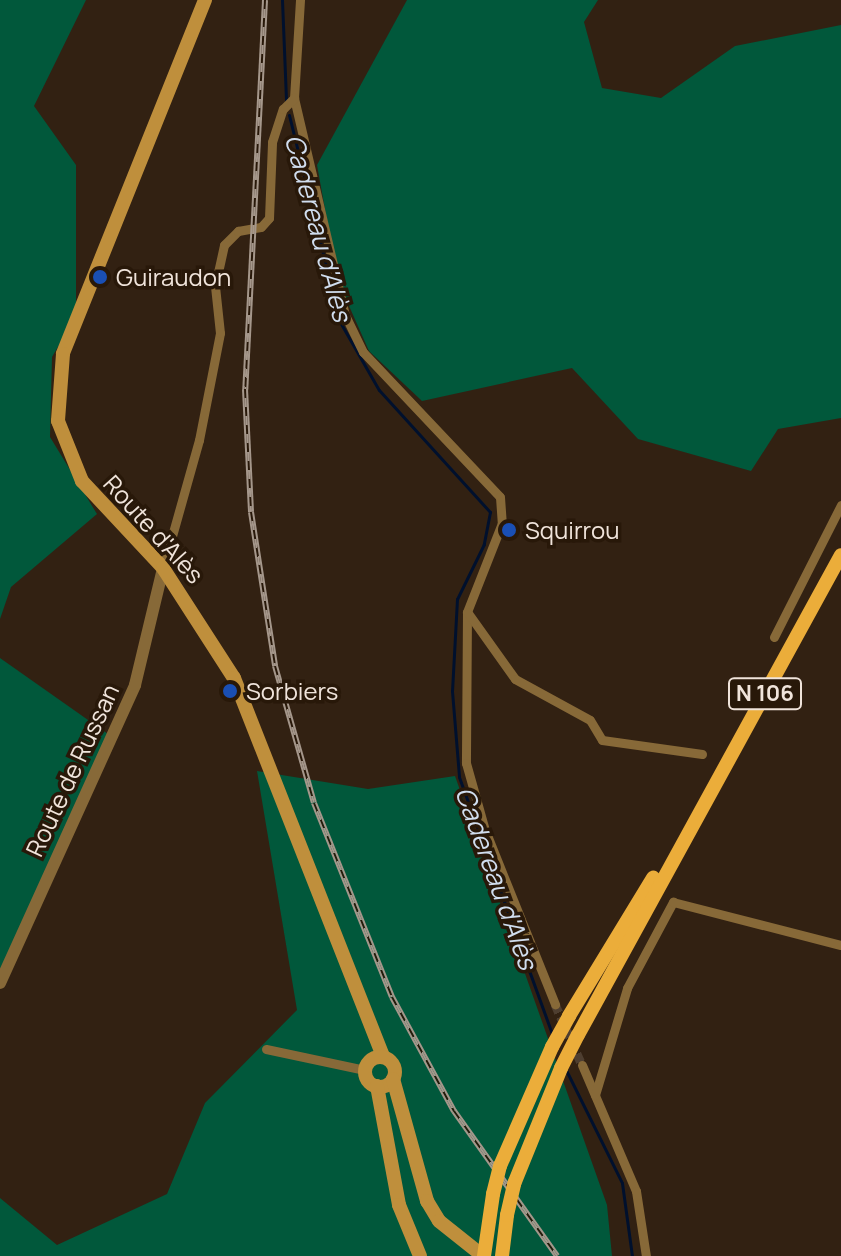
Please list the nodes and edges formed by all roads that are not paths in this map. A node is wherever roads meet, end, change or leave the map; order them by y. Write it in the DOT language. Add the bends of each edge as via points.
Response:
graph roads {
  1 [pos="205,0"];
  2 [pos="300,0"];
  3 [pos="294,98"];
  4 [pos="841,505"];
  5 [pos="841,555"];
  6 [pos="163,568"];
  7 [pos="467,612"];
  8 [pos="774,637"];
  9 [pos="702,754"];
  10 [pos="685,832"];
  11 [pos="841,945"];
  12 [pos="0,983"];
  13 [pos="555,1004"];
  14 [pos="266,1049"];
  15 [pos="373,1062"];
  16 [pos="582,1065"];
  17 [pos="393,1079"];
  18 [pos="377,1086"];
  19 [pos="595,1095"];
  20 [pos="484,1254"];
  21 [pos="420,1256"];
  22 [pos="502,1256"];
  23 [pos="646,1256"];
  1 -- 6 [label="main road, Route d'Alès" via="57,381 58,421 82,481"];
  2 -- 3 [label="street"];
  3 -- 6 [label="street" via="283,109 272,142 269,218 261,227 238,231 224,245 215,286 220,333 199,440"];
  3 -- 7 [label="street" via="334,284 363,352 500,497 502,523"];
  4 -- 8 [label="street"];
  5 -- 10 [label="main road, N 106"];
  6 -- 12 [label="street, Route de Russan" via="135,685"];
  6 -- 15 [label="main road, Route d'Alès" via="201,618 234,678 370,1036"];
  7 -- 9 [label="street" via="515,679 590,720 602,740"];
  7 -- 13 [label="street" via="466,763 485,830"];
  10 -- 20 [label="main road, N 106, bridge" via="552,1047 500,1166"];
  10 -- 22 [label="main road, N 106, bridge" via="561,1068 514,1184"];
  11 -- 19 [label="street" via="676,900 627,988"];
  14 -- 15 [label="street"];
  15 -- 17 [label="main road" via="394,1066"];
  15 -- 18 [label="main road"];
  16 -- 19 [label="street"];
  17 -- 18 [label="main road"];
  17 -- 20 [label="main road" via="427,1201 439,1221"];
  18 -- 21 [label="main road" via="399,1205"];
  19 -- 23 [label="street" via="636,1191"];
}
